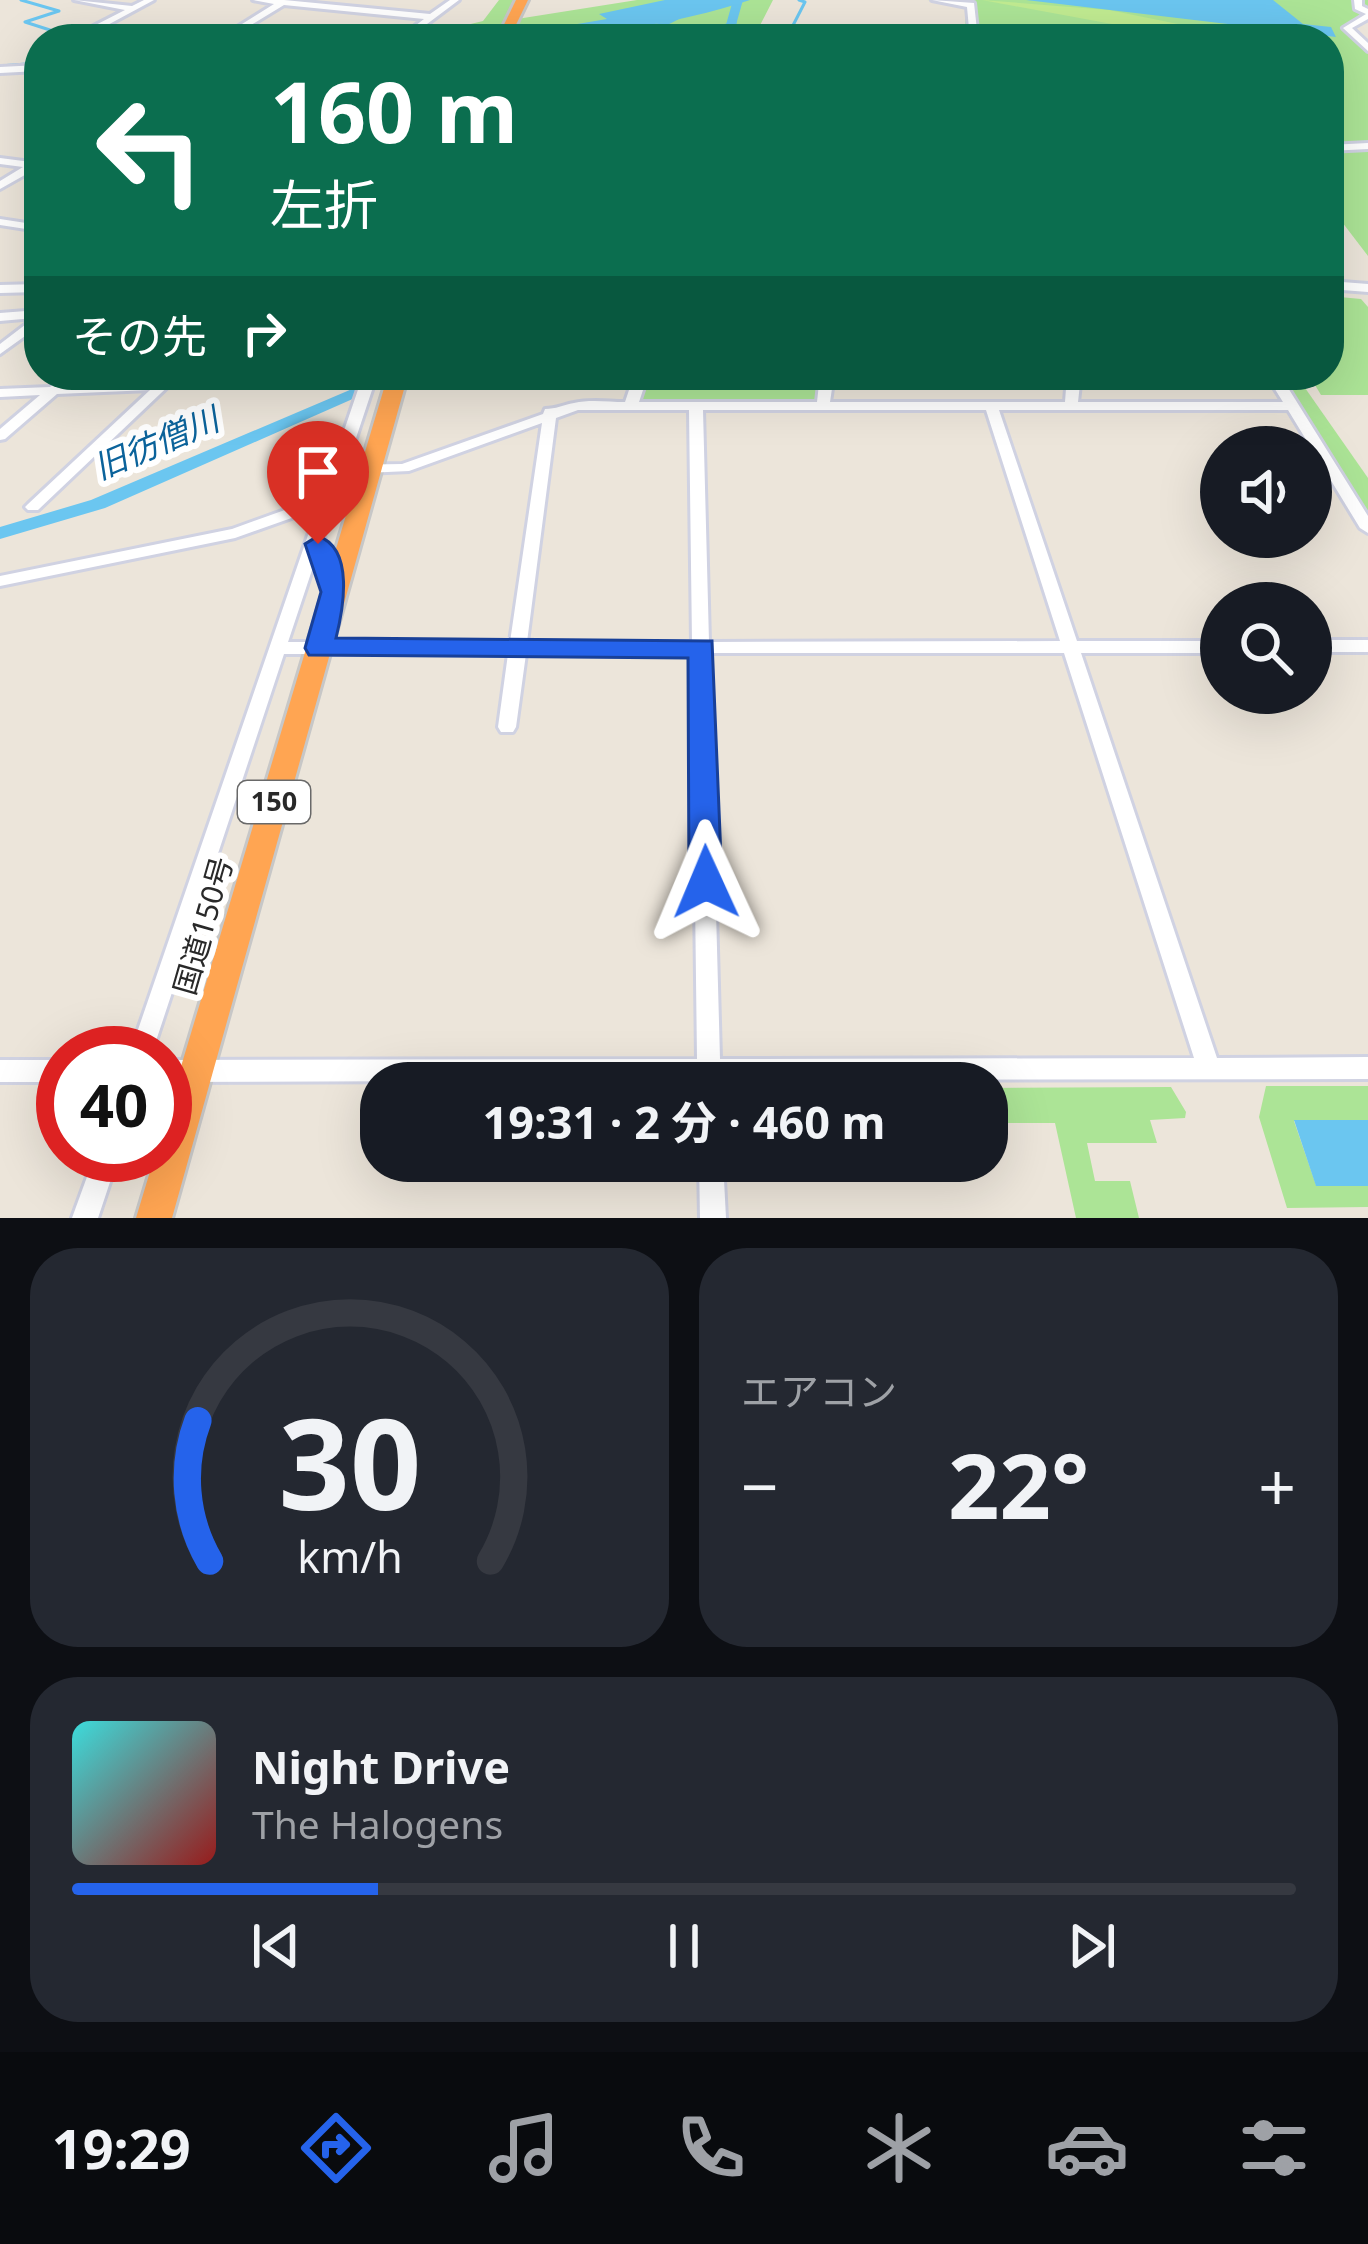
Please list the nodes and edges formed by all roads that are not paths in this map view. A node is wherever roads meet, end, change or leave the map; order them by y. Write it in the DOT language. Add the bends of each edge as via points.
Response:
graph roads {
  1 [pos="78,0"];
  2 [pos="150,0"];
  3 [pos="257,0"];
  4 [pos="455,0"];
  5 [pos="937,0"];
  6 [pos="1358,0"];
  7 [pos="285,1"];
  8 [pos="134,9"];
  9 [pos="1368,14"];
  10 [pos="431,17"];
  11 [pos="105,24"];
  12 [pos="247,24"];
  13 [pos="422,24"];
  14 [pos="972,24"];
  15 [pos="1368,48"];
  16 [pos="24,330"];
  17 [pos="0,350"];
  18 [pos="63,390"];
  19 [pos="157,390"];
  20 [pos="370,390"];
  21 [pos="380,390"];
  22 [pos="636,390"];
  23 [pos="825,390"];
  24 [pos="1073,390"];
  25 [pos="1282,390"];
  26 [pos="53,391"];
  27 [pos="0,393"];
  28 [pos="1071,405"];
  29 [pos="630,406"];
  30 [pos="696,406"];
  31 [pos="823,406"];
  32 [pos="991,406"];
  33 [pos="1291,406"];
  34 [pos="550,412"];
  35 [pos="0,436"];
  36 [pos="334,470"];
  37 [pos="368,470"];
  38 [pos="324,501"];
  39 [pos="33,507"];
  40 [pos="317,526"];
  41 [pos="1368,528"];
  42 [pos="3,585"];
  43 [pos="334,592"];
  44 [pos="1200,646"];
  45 [pos="1332,646"];
  46 [pos="1368,646"];
  47 [pos="1070,647"];
  48 [pos="278,648"];
  49 [pos="319,648"];
  50 [pos="518,648"];
  51 [pos="702,648"];
  52 [pos="507,728"];
  53 [pos="150,1026"];
  54 [pos="708,1062"];
  55 [pos="1209,1068"];
  56 [pos="1368,1068"];
  57 [pos="0,1071"];
  58 [pos="36,1071"];
  59 [pos="192,1071"];
  60 [pos="197,1071"];
  61 [pos="1008,1071"];
  62 [pos="360,1073"];
  63 [pos="97,1182"];
  64 [pos="712,1182"];
  65 [pos="86,1218"];
  66 [pos="154,1218"];
  67 [pos="713,1218"];
  1 -- 8 [label="street"];
  2 -- 8 [label="street"];
  3 -- 7 [label="street"];
  4 -- 10 [label="street"];
  5 -- 14 [label="street" via="969,3"];
  6 -- 9 [label="street"];
  7 -- 10 [label="street"];
  7 -- 12 [label="street"];
  8 -- 11 [label="street"];
  9 -- 15 [label="street" via="1347,28"];
  10 -- 13 [label="street"];
  16 -- 17 [label="street"];
  18 -- 26 [label="street"];
  19 -- 39 [label="street"];
  20 -- 36 [label="street" via="359,400"];
  21 -- 37 [label="highway, 国道150号 / 150"];
  22 -- 29 [label="street"];
  23 -- 31 [label="street"];
  24 -- 28 [label="street"];
  25 -- 33 [label="street"];
  26 -- 27 [label="street"];
  26 -- 35 [label="street"];
  28 -- 32 [label="street"];
  28 -- 33 [label="street"];
  29 -- 30 [label="street"];
  29 -- 34 [label="street"];
  30 -- 31 [label="street"];
  30 -- 51 [label="street"];
  31 -- 32 [label="street"];
  32 -- 47 [label="street"];
  33 -- 41 [label="street"];
  34 -- 37 [label="street" via="404,467"];
  34 -- 50 [label="street"];
  36 -- 37 [label="street"];
  36 -- 38 [label="street"];
  37 -- 43 [label="highway, 国道150号 / 150"];
  38 -- 40 [label="street"];
  38 -- 42 [label="street" via="235,533"];
  40 -- 43 [label="street" via="318,554"];
  40 -- 48 [label="street"];
  43 -- 49 [label="highway, 国道150号 / 150"];
  44 -- 47 [label="street"];
  45 -- 46 [label="street"];
  47 -- 51 [label="street"];
  47 -- 55 [label="street"];
  48 -- 49 [label="street"];
  48 -- 53 [label="street"];
  49 -- 50 [label="street"];
  49 -- 60 [label="highway, 国道150号 / 150"];
  50 -- 51 [label="street"];
  50 -- 52 [label="street"];
  51 -- 54 [label="street"];
  55 -- 56 [label="street"];
  55 -- 61 [label="street"];
  57 -- 58 [label="street"];
  59 -- 60 [label="street"];
  60 -- 62 [label="street"];
  60 -- 66 [label="highway, 国道150号 / 150"];
  63 -- 65 [label="street"];
  64 -- 67 [label="street"];
}
